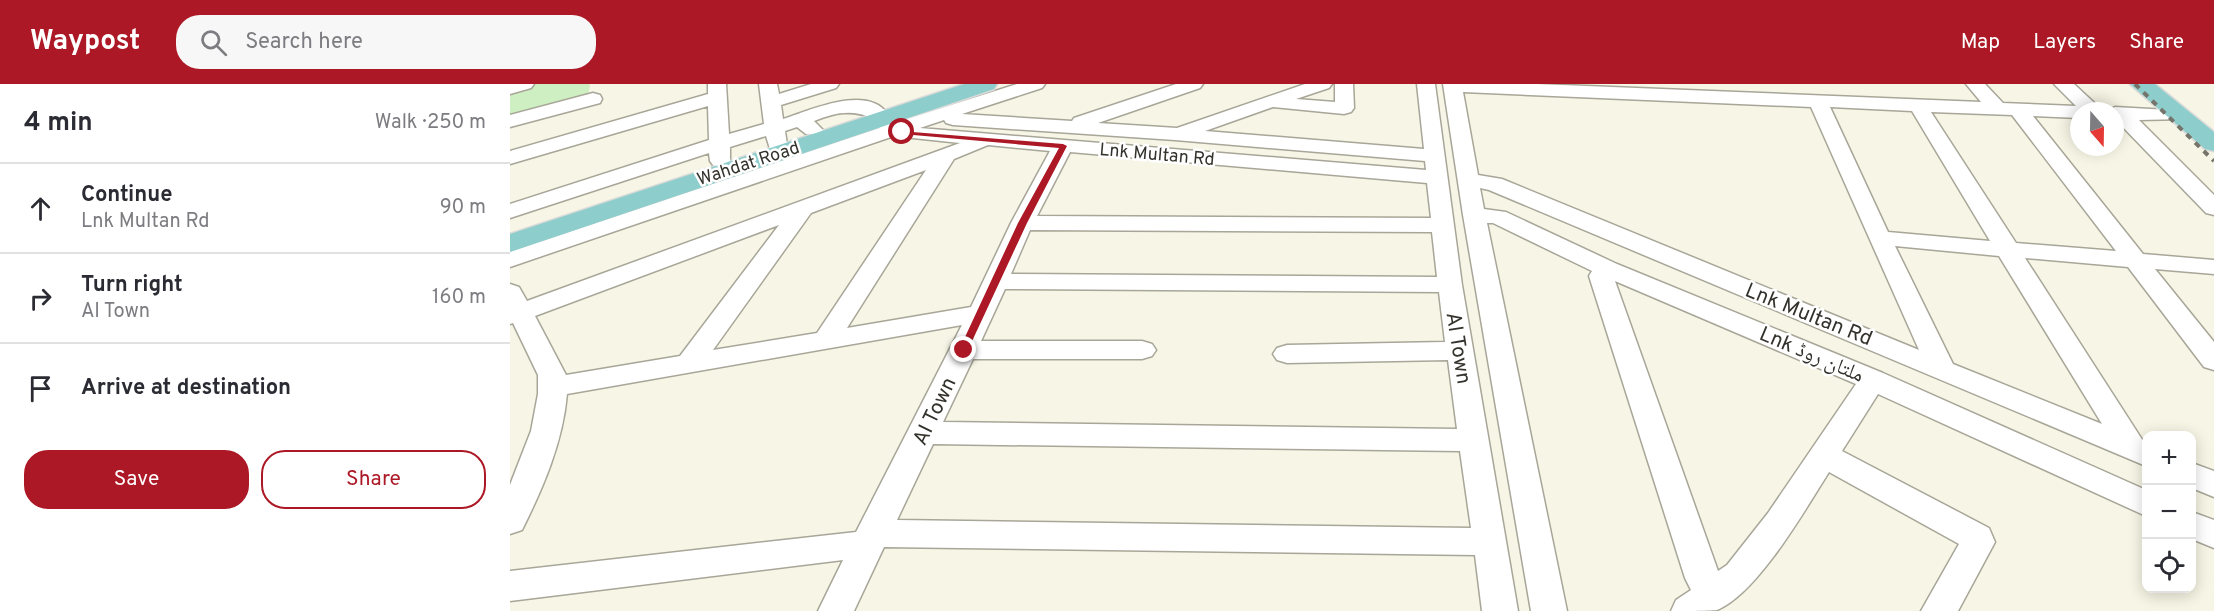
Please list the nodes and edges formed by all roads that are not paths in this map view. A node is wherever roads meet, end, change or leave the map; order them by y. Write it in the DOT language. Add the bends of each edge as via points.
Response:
graph roads {
  1 [pos="525,84"];
  2 [pos="830,84"];
  3 [pos="839,84"];
  4 [pos="964,84"];
  5 [pos="986,84"];
  6 [pos="1036,84"];
  7 [pos="1194,84"];
  8 [pos="1344,84"];
  9 [pos="1425,84"];
  10 [pos="1975,84"];
  11 [pos="2063,84"];
  12 [pos="2140,84"];
  13 [pos="2162,84"];
  14 [pos="1452,85"];
  15 [pos="1312,86"];
  16 [pos="510,88"];
  17 [pos="1608,88"];
  18 [pos="1698,90"];
  19 [pos="594,91"];
  20 [pos="718,91"];
  21 [pos="1761,92"];
  22 [pos="776,94"];
  23 [pos="1828,96"];
  24 [pos="2083,102"];
  25 [pos="1266,103"];
  26 [pos="1919,106"];
  27 [pos="831,110"];
  28 [pos="2008,110"];
  29 [pos="2070,112"];
  30 [pos="2124,113"];
  31 [pos="2179,115"];
  32 [pos="877,117"];
  33 [pos="931,118"];
  34 [pos="2124,118"];
  35 [pos="510,121"];
  36 [pos="2214,125"];
  37 [pos="810,126"];
  38 [pos="595,133"];
  39 [pos="1175,134"];
  40 [pos="1066,136"];
  41 [pos="986,140"];
  42 [pos="2214,144"];
  43 [pos="781,147"];
  44 [pos="947,154"];
  45 [pos="510,158"];
  46 [pos="722,159"];
  47 [pos="1436,167"];
  48 [pos="1468,174"];
  49 [pos="804,207"];
  50 [pos="2214,208"];
  51 [pos="510,211"];
  52 [pos="1474,215"];
  53 [pos="1022,223"];
  54 [pos="1444,225"];
  55 [pos="510,233"];
  56 [pos="1878,238"];
  57 [pos="510,243"];
  58 [pos="2009,250"];
  59 [pos="510,260"];
  60 [pos="2136,261"];
  61 [pos="2214,267"];
  62 [pos="1608,269"];
  63 [pos="996,280"];
  64 [pos="1450,285"];
  65 [pos="513,307"];
  66 [pos="979,314"];
  67 [pos="825,341"];
  68 [pos="964,350"];
  69 [pos="1142,350"];
  70 [pos="1459,351"];
  71 [pos="1287,354"];
  72 [pos="2214,361"];
  73 [pos="689,364"];
  74 [pos="1942,369"];
  75 [pos="1873,380"];
  76 [pos="554,387"];
  77 [pos="923,434"];
  78 [pos="1474,440"];
  79 [pos="2139,452"];
  80 [pos="1824,455"];
  81 [pos="521,471"];
  82 [pos="2196,477"];
  83 [pos="2214,484"];
  84 [pos="2142,502"];
  85 [pos="510,521"];
  86 [pos="2196,527"];
  87 [pos="2214,535"];
  88 [pos="870,538"];
  89 [pos="1490,542"];
  90 [pos="510,586"];
  91 [pos="1718,592"];
  92 [pos="836,611"];
  93 [pos="1500,611"];
  94 [pos="1549,611"];
  95 [pos="1689,611"];
  96 [pos="1939,611"];
  1 -- 16 [label="street"];
  2 -- 22 [label="street"];
  3 -- 32 [label="street"];
  4 -- 32 [label="main road, Wahdat Road"];
  5 -- 32 [label="main road, Wahdat Road"];
  6 -- 33 [label="street"];
  7 -- 40 [label="street"];
  8 -- 25 [label="street" via="1344,108"];
  9 -- 47 [label="street, AI Town"];
  10 -- 28 [label="street"];
  11 -- 24 [label="street"];
  12 -- 31 [label="main road"];
  13 -- 36 [label="main road"];
  14 -- 17 [label="street"];
  14 -- 48 [label="street"];
  15 -- 25 [label="street"];
  17 -- 18 [label="street"];
  18 -- 21 [label="street"];
  19 -- 35 [label="street"];
  19 -- 38 [label="street"];
  20 -- 38 [label="street"];
  20 -- 46 [label="street"];
  21 -- 23 [label="street"];
  22 -- 27 [label="street" via="793,106"];
  22 -- 43 [label="street"];
  23 -- 26 [label="street"];
  23 -- 56 [label="street"];
  25 -- 39 [label="street"];
  26 -- 28 [label="street"];
  26 -- 58 [label="street"];
  27 -- 32 [label="street"];
  27 -- 37 [label="street"];
  28 -- 29 [label="street"];
  28 -- 60 [label="street"];
  30 -- 31 [label="street"];
  31 -- 42 [label="main road"];
  32 -- 33 [label="street"];
  32 -- 37 [label="main road, Wahdat Road"];
  32 -- 41 [label="street, Lnk Multan Rd" via="902,132"];
  32 -- 43 [label="main road, Wahdat Road"];
  33 -- 40 [label="street, Lnk Multan Rd"];
  34 -- 50 [label="street"];
  37 -- 43 [label="main road, Wahdat Road"];
  38 -- 45 [label="street"];
  39 -- 40 [label="street, Lnk Multan Rd"];
  39 -- 47 [label="street, Lnk Multan Rd"];
  40 -- 41 [label="street, Lnk Multan Rd"];
  40 -- 47 [label="street, Lnk Multan Rd"];
  40 -- 53 [label="street, AI Town"];
  41 -- 44 [label="street"];
  43 -- 46 [label="main road, Wahdat Road"];
  43 -- 59 [label="street"];
  44 -- 49 [label="street"];
  44 -- 67 [label="street"];
  46 -- 51 [label="street"];
  46 -- 55 [label="main road, Wahdat Road"];
  46 -- 57 [label="main road, Wahdat Road"];
  47 -- 48 [label="street, Lnk Multan Rd"];
  47 -- 54 [label="street, AI Town"];
  48 -- 52 [label="street"];
  48 -- 74 [label="street, Lnk Multan Rd"];
  49 -- 65 [label="street"];
  49 -- 73 [label="street"];
  52 -- 62 [label="street, Lnk ملتان روڈ" via="1498,217"];
  52 -- 94 [label="street"];
  53 -- 54 [label="street"];
  53 -- 63 [label="street, AI Town"];
  54 -- 64 [label="street, AI Town"];
  56 -- 58 [label="street"];
  56 -- 74 [label="street"];
  58 -- 60 [label="street"];
  58 -- 79 [label="street"];
  60 -- 61 [label="street"];
  60 -- 72 [label="street"];
  62 -- 75 [label="street, Lnk ملتان روڈ"];
  62 -- 91 [label="street" via="1601,276 1702,578"];
  63 -- 64 [label="street"];
  63 -- 66 [label="street, AI Town"];
  64 -- 70 [label="street, AI Town"];
  65 -- 76 [label="street" via="552,375"];
  66 -- 67 [label="street"];
  66 -- 68 [label="street, AI Town"];
  67 -- 73 [label="street"];
  68 -- 69 [label="street"];
  68 -- 77 [label="street, AI Town"];
  70 -- 71 [label="street"];
  70 -- 78 [label="street, AI Town"];
  73 -- 76 [label="street"];
  74 -- 79 [label="street, Lnk Multan Rd"];
  75 -- 80 [label="street"];
  75 -- 84 [label="street, Lnk ملتان روڈ"];
  76 -- 81 [label="street" via="552,406"];
  77 -- 78 [label="street"];
  77 -- 88 [label="street, AI Town"];
  78 -- 89 [label="street, AI Town"];
  80 -- 91 [label="street" via="1739,576"];
  80 -- 96 [label="street" via="1977,538"];
  81 -- 85 [label="street"];
  82 -- 83 [label="street"];
  86 -- 87 [label="street"];
  88 -- 89 [label="street"];
  88 -- 90 [label="street"];
  88 -- 92 [label="street, AI Town"];
  89 -- 93 [label="street, AI Town"];
  91 -- 95 [label="street"];
}
